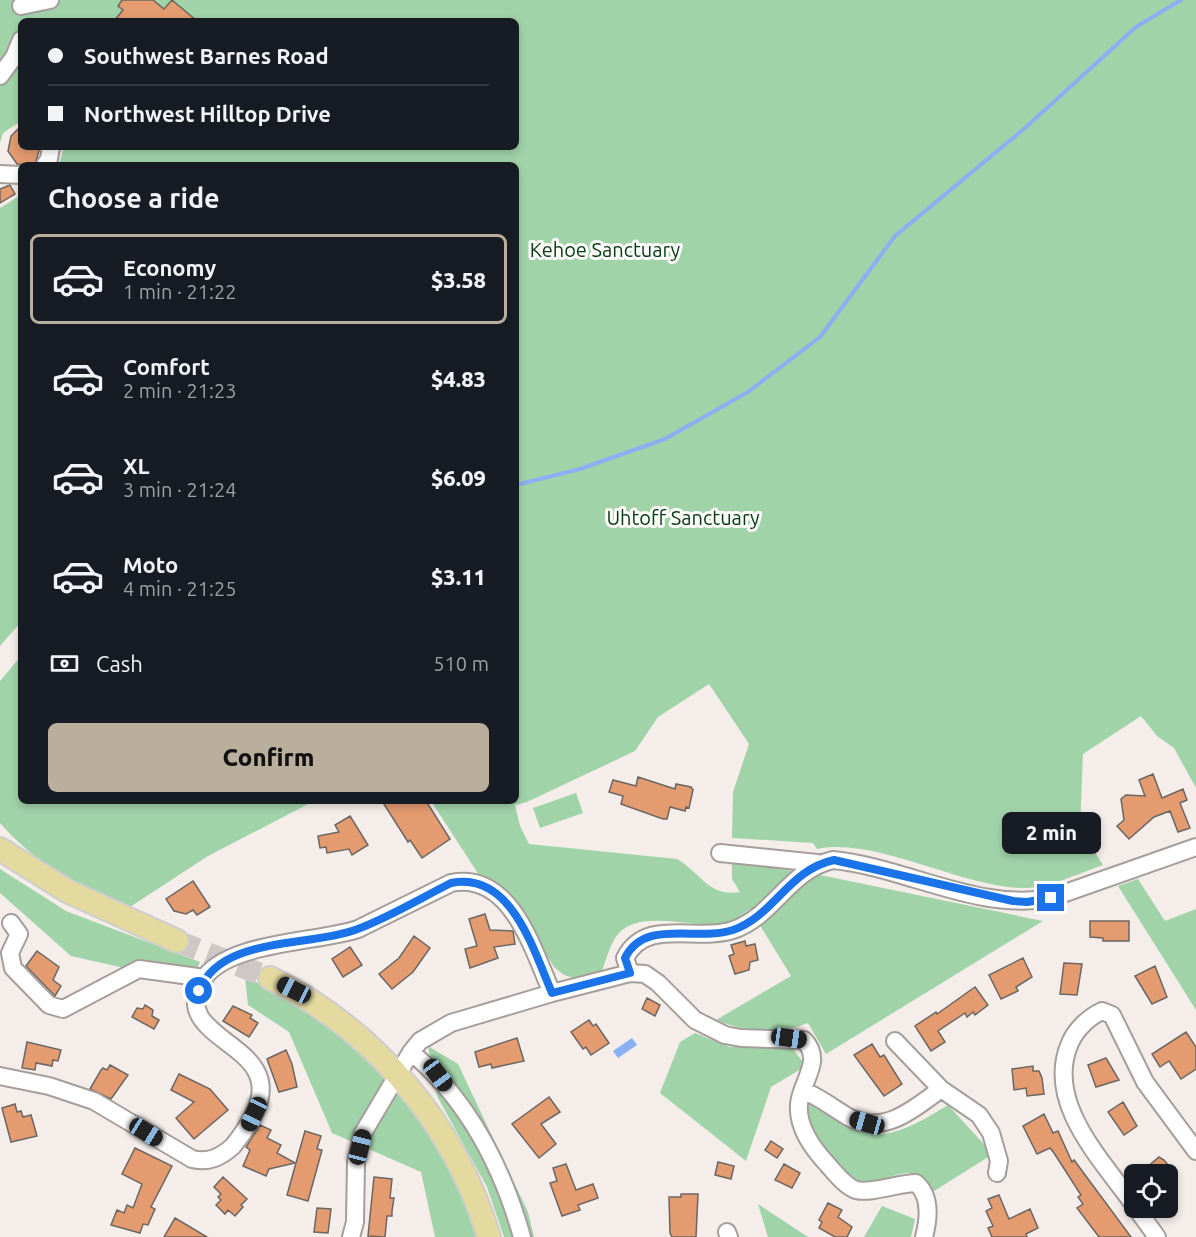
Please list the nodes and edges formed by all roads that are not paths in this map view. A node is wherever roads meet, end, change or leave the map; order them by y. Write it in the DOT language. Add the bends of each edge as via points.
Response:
graph roads {
  1 [pos="50,0"];
  2 [pos="21,9"];
  3 [pos="18,47"];
  4 [pos="0,76"];
  5 [pos="0,174"];
  6 [pos="18,175"];
  7 [pos="1196,847"];
  8 [pos="0,849"];
  9 [pos="720,853"];
  10 [pos="817,863"];
  11 [pos="11,923"];
  12 [pos="177,941"];
  13 [pos="630,973"];
  14 [pos="205,978"];
  15 [pos="270,978"];
  16 [pos="552,993"];
  17 [pos="895,1041"];
  18 [pos="411,1052"];
  19 [pos="398,1073"];
  20 [pos="0,1076"];
  21 [pos="941,1089"];
  22 [pos="804,1091"];
  23 [pos="1196,1151"];
  24 [pos="997,1173"];
  25 [pos="1124,1191"];
  26 [pos="1144,1218"];
  27 [pos="351,1237"];
  28 [pos="489,1237"];
  29 [pos="522,1237"];
  30 [pos="924,1237"];
  31 [pos="1157,1237"];
  1 -- 2 [label="street"];
  3 -- 4 [label="street"];
  5 -- 6 [label="street"];
  7 -- 10 [label="street" via="1051,898 1027,902 978,894 849,861"];
  8 -- 12 [label="main road" via="67,891"];
  9 -- 10 [label="street"];
  10 -- 13 [label="street" via="761,913 735,929 644,936 632,945 625,958"];
  11 -- 14 [label="street" via="19,934 10,953 13,968 49,1005 63,1009 139,969"];
  13 -- 16 [label="street"];
  13 -- 22 [label="street" via="645,974 658,982 695,1020 725,1035 804,1040 813,1053"];
  14 -- 16 [label="street" via="229,959 277,944 344,934 451,883 476,882 506,902"];
  14 -- 20 [label="street" via="197,1000 202,1020 209,1030 247,1057 262,1080 260,1102 248,1127 219,1157 192,1159 94,1101"];
  15 -- 19 [label="main road" via="334,1015"];
  16 -- 18 [label="street" via="451,1023 420,1041"];
  17 -- 21 [label="street"];
  18 -- 19 [label="street"];
  18 -- 29 [label="street" via="438,1075 481,1135 506,1185"];
  19 -- 27 [label="street" via="363,1133 356,1162"];
  19 -- 28 [label="main road" via="452,1151"];
  21 -- 22 [label="street" via="904,1116 882,1123 853,1119 823,1098"];
  21 -- 24 [label="street" via="979,1115 992,1133 999,1161"];
  22 -- 30 [label="street" via="799,1103 801,1122 812,1147 840,1179 857,1190 916,1183 925,1191 928,1209"];
  23 -- 25 [label="street" via="1145,1082 1112,1015 1102,1011 1092,1016 1073,1037 1068,1049 1062,1067 1066,1090 1084,1135"];
  26 -- 31 [label="street"];
}
